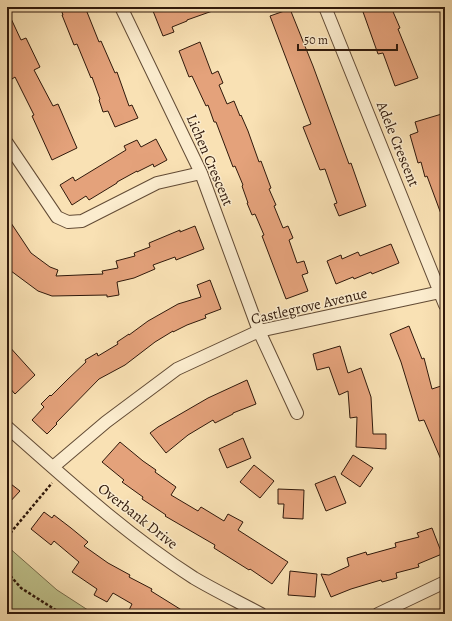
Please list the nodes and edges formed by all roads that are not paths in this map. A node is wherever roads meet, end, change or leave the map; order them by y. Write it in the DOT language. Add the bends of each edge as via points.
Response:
graph roads {
  1 [pos="121,7"];
  2 [pos="325,7"];
  3 [pos="7,143"];
  4 [pos="201,173"];
  5 [pos="444,296"];
  6 [pos="259,331"];
  7 [pos="296,413"];
  8 [pos="7,427"];
  9 [pos="57,471"];
  10 [pos="445,582"];
  11 [pos="261,614"];
  12 [pos="378,614"];
  1 -- 4 [label="street, Lichen Crescent"];
  2 -- 5 [label="street, Adele Crescent"];
  3 -- 4 [label="street" via="57,217 68,222 82,221 157,182"];
  4 -- 6 [label="street, Lichen Crescent"];
  5 -- 6 [label="street, Castlegrove Avenue"];
  6 -- 7 [label="street, Lichen Crescent"];
  6 -- 9 [label="street, Castlegrove Avenue" via="177,370 106,422"];
  8 -- 9 [label="street, Overbank Drive"];
  9 -- 11 [label="street, Overbank Drive" via="131,533 195,578"];
  10 -- 12 [label="street"];
}
